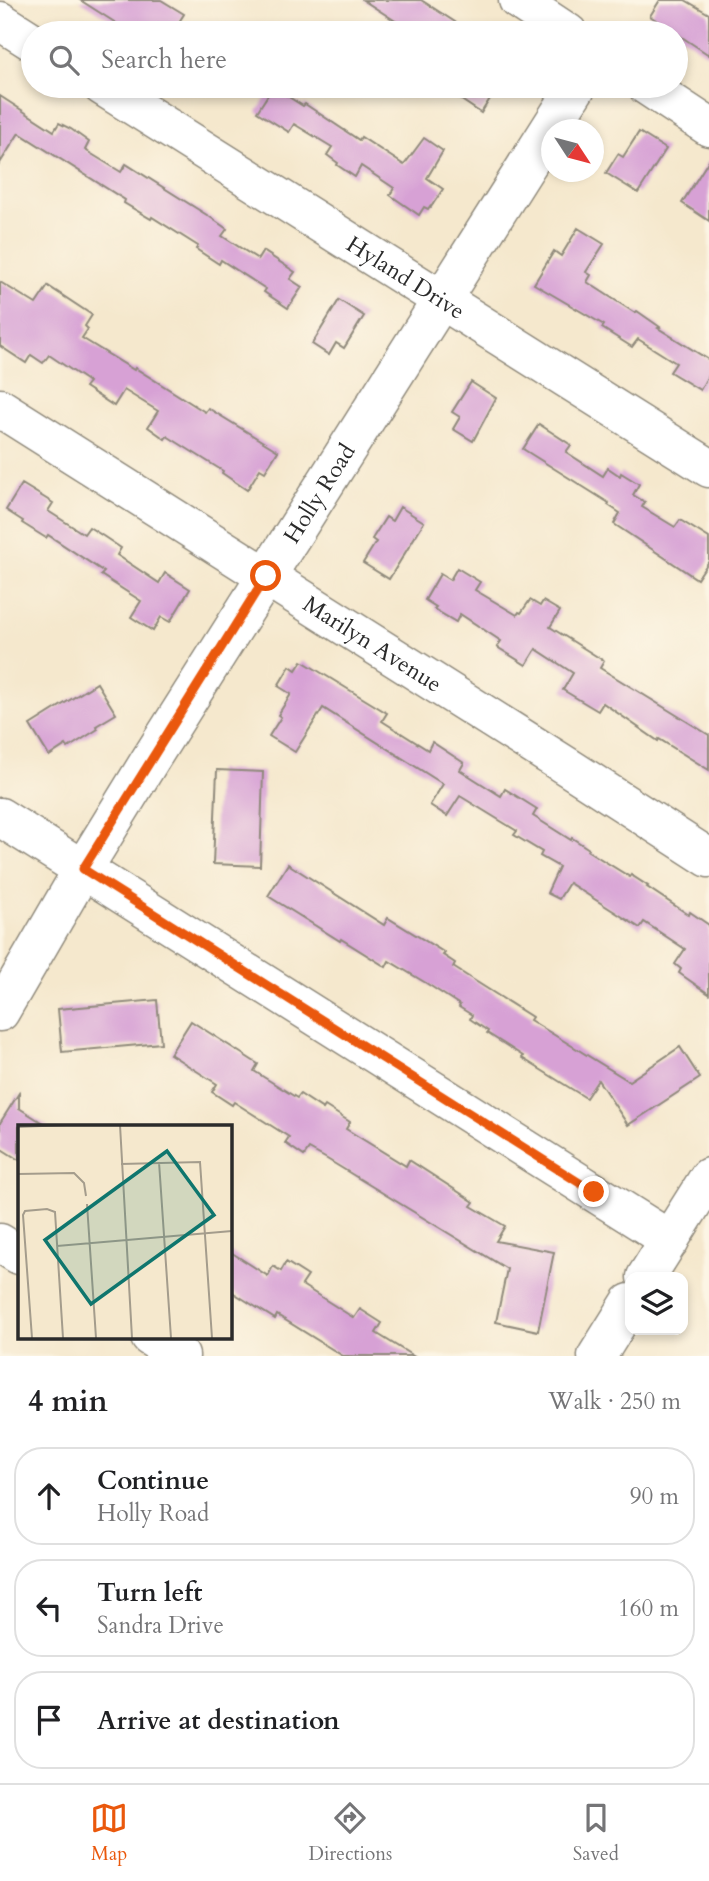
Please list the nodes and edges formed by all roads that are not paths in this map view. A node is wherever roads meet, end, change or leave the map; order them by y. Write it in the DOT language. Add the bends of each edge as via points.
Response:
graph roads {
  1 [pos="518,0"];
  2 [pos="0,21"];
  3 [pos="550,21"];
  4 [pos="21,34"];
  5 [pos="121,98"];
  6 [pos="569,98"];
  7 [pos="665,98"];
  8 [pos="709,127"];
  9 [pos="442,301"];
  10 [pos="0,408"];
  11 [pos="709,468"];
  12 [pos="266,576"];
  13 [pos="0,817"];
  14 [pos="709,858"];
  15 [pos="83,869"];
  16 [pos="0,1012"];
  17 [pos="709,1177"];
  18 [pos="670,1240"];
  19 [pos="0,1243"];
  20 [pos="18,1254"];
  21 [pos="649,1272"];
  22 [pos="625,1311"];
  23 [pos="151,1338"];
  24 [pos="180,1356"];
  25 [pos="597,1356"];
  1 -- 3 [label="street"];
  2 -- 4 [label="street"];
  5 -- 9 [label="street, Hyland Drive"];
  6 -- 9 [label="street, Holly Road"];
  7 -- 8 [label="street"];
  9 -- 11 [label="street, Hyland Drive"];
  9 -- 12 [label="street, Holly Road"];
  10 -- 12 [label="street, Marilyn Avenue"];
  12 -- 14 [label="street, Marilyn Avenue"];
  12 -- 15 [label="street, Holly Road"];
  13 -- 15 [label="street"];
  15 -- 16 [label="street, Holly Road"];
  15 -- 18 [label="street"];
  17 -- 18 [label="street"];
  18 -- 21 [label="street"];
  19 -- 20 [label="street"];
  22 -- 25 [label="street"];
  23 -- 24 [label="street"];
}
